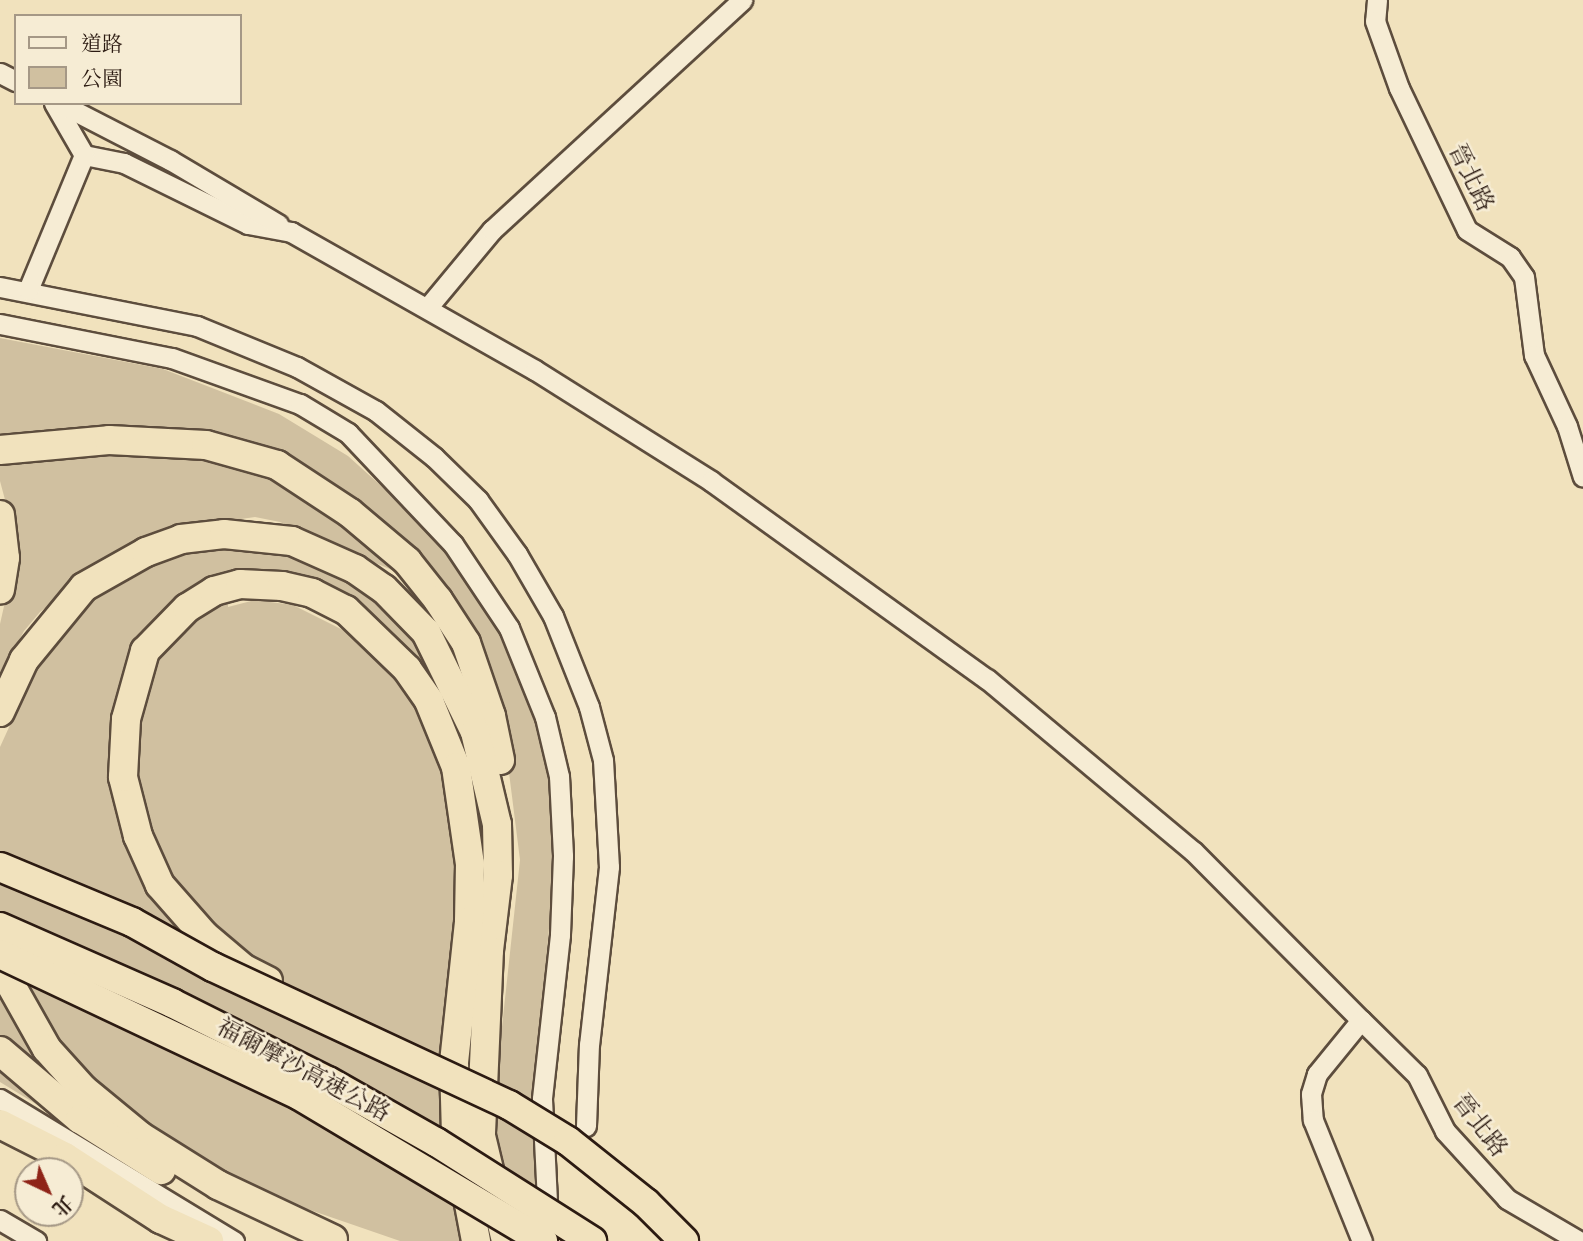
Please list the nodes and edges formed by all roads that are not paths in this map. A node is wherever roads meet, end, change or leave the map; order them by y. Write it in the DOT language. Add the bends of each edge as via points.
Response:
graph roads {
  1 [pos="742,0"];
  2 [pos="1377,0"];
  3 [pos="57,105"];
  4 [pos="60,105"];
  5 [pos="84,155"];
  6 [pos="291,232"];
  7 [pos="0,287"];
  8 [pos="28,290"];
  9 [pos="428,307"];
  10 [pos="0,324"];
  11 [pos="0,450"];
  12 [pos="1583,477"];
  13 [pos="0,515"];
  14 [pos="0,590"];
  15 [pos="0,712"];
  16 [pos="0,867"];
  17 [pos="0,927"];
  18 [pos="0,954"];
  19 [pos="1361,1020"];
  20 [pos="484,1035"];
  21 [pos="391,1051"];
  22 [pos="8,1058"];
  23 [pos="0,1099"];
  24 [pos="0,1124"];
  25 [pos="586,1126"];
  26 [pos="0,1220"];
  27 [pos="336,1240"];
  28 [pos="36,1241"];
  29 [pos="209,1241"];
  30 [pos="234,1241"];
  31 [pos="476,1241"];
  32 [pos="506,1241"];
  33 [pos="543,1241"];
  34 [pos="556,1241"];
  35 [pos="592,1241"];
  36 [pos="684,1241"];
  37 [pos="1362,1241"];
  38 [pos="1579,1241"];
  1 -- 9 [label="street" via="492,230"];
  2 -- 12 [label="street, 晉北路" via="1375,21 1399,88 1467,230 1510,257 1524,277 1534,355 1567,426"];
  3 -- 5 [label="street"];
  4 -- 6 [label="street" via="170,160"];
  5 -- 6 [label="street" via="124,163 248,223"];
  5 -- 8 [label="street"];
  6 -- 9 [label="street, 晉北路"];
  7 -- 8 [label="street"];
  8 -- 25 [label="street" via="197,326 297,367 376,411 434,457 478,500 517,554 553,617 589,707 603,760 609,867 589,1044"];
  9 -- 19 [label="street, 晉北路" via="711,481 986,679 1192,851"];
  10 -- 34 [label="street" via="172,358 300,404 348,433 453,544 509,628 545,718 559,776 560,935 542,1099 548,1220"];
  11 -- 20 [label="highway" via="108,440 206,445 277,465 350,513 415,571 466,643 491,716 510,806 504,923"];
  13 -- 14 [label="highway" via="5,558"];
  15 -- 20 [label="highway" via="24,660 66,606 84,587 146,552 181,539 259,536 292,541 355,569 384,589 426,632 475,732 497,824"];
  16 -- 21 [label="highway, bridge" via="132,922 213,967"];
  17 -- 35 [label="highway, 福爾摩沙高速公路, bridge" via="172,1003 328,1081 436,1142"];
  18 -- 27 [label="highway" via="7,978 47,1049 83,1089 140,1136 218,1185"];
  18 -- 33 [label="highway, 福爾摩沙高速公路, bridge" via="300,1096"];
  19 -- 37 [label="street" via="1317,1074 1311,1094 1313,1120"];
  19 -- 38 [label="street, 晉北路" via="1417,1075 1446,1130 1507,1199"];
  20 -- 32 [label="highway" via="481,1136"];
  21 -- 31 [label="highway, bridge" via="234,961 160,885 138,836 123,776 126,719 138,667 152,644 187,608 214,591 240,584 282,586 312,593 346,610 407,669 429,701 456,767 470,864 469,922 454,1063 456,1136"];
  21 -- 36 [label="highway, bridge" via="509,1105 568,1141 646,1203"];
  22 -- 27 [label="highway" via="80,1119 173,1177 274,1224"];
  23 -- 30 [label="street"];
  24 -- 29 [label="highway" via="65,1157 161,1219"];
  26 -- 28 [label="street"];
}
